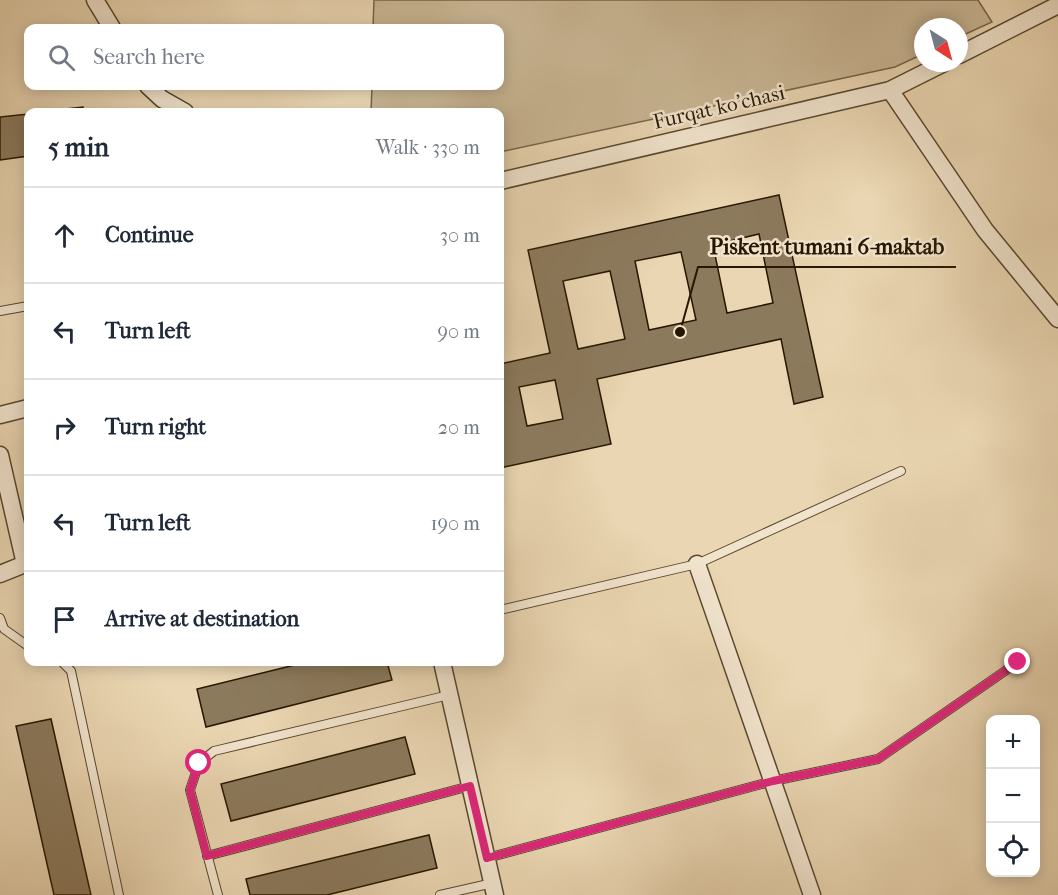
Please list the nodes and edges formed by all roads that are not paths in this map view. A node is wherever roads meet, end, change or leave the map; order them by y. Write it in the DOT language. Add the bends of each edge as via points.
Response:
graph roads {
  1 [pos="95,0"];
  2 [pos="1058,5"];
  3 [pos="110,24"];
  4 [pos="968,50"];
  5 [pos="926,72"];
  6 [pos="152,90"];
  7 [pos="890,90"];
  8 [pos="179,108"];
  9 [pos="504,180"];
  10 [pos="24,307"];
  11 [pos="0,311"];
  12 [pos="1058,319"];
  13 [pos="24,409"];
  14 [pos="0,415"];
  15 [pos="0,455"];
  16 [pos="901,471"];
  17 [pos="24,560"];
  18 [pos="24,564"];
  19 [pos="697,564"];
  20 [pos="0,574"];
  21 [pos="504,609"];
  22 [pos="0,618"];
  23 [pos="2,632"];
  24 [pos="24,644"];
  25 [pos="1018,662"];
  26 [pos="66,666"];
  27 [pos="443,666"];
  28 [pos="449,695"];
  29 [pos="773,781"];
  30 [pos="470,786"];
  31 [pos="207,856"];
  32 [pos="487,858"];
  33 [pos="494,889"];
  34 [pos="119,895"];
  35 [pos="218,895"];
  36 [pos="440,895"];
  37 [pos="812,895"];
  1 -- 3 [label="street"];
  2 -- 4 [label="street"];
  5 -- 7 [label="street, Furqat ko'chasi"];
  6 -- 8 [label="street"];
  7 -- 9 [label="street, Furqat ko'chasi"];
  7 -- 12 [label="street" via="985,230"];
  10 -- 11 [label="lane"];
  13 -- 14 [label="street"];
  15 -- 17 [label="street"];
  16 -- 19 [label="lane"];
  18 -- 20 [label="street"];
  19 -- 21 [label="lane"];
  19 -- 29 [label="street"];
  22 -- 23 [label="lane"];
  23 -- 24 [label="lane"];
  25 -- 29 [label="lane" via="878,759"];
  26 -- 34 [label="lane" via="71,671"];
  27 -- 28 [label="street"];
  28 -- 30 [label="street"];
  28 -- 31 [label="lane" via="214,751 199,763 190,790"];
  29 -- 32 [label="lane"];
  29 -- 37 [label="street"];
  30 -- 31 [label="lane"];
  30 -- 32 [label="street"];
  31 -- 35 [label="lane"];
  32 -- 33 [label="street"];
  33 -- 36 [label="lane"];
}
